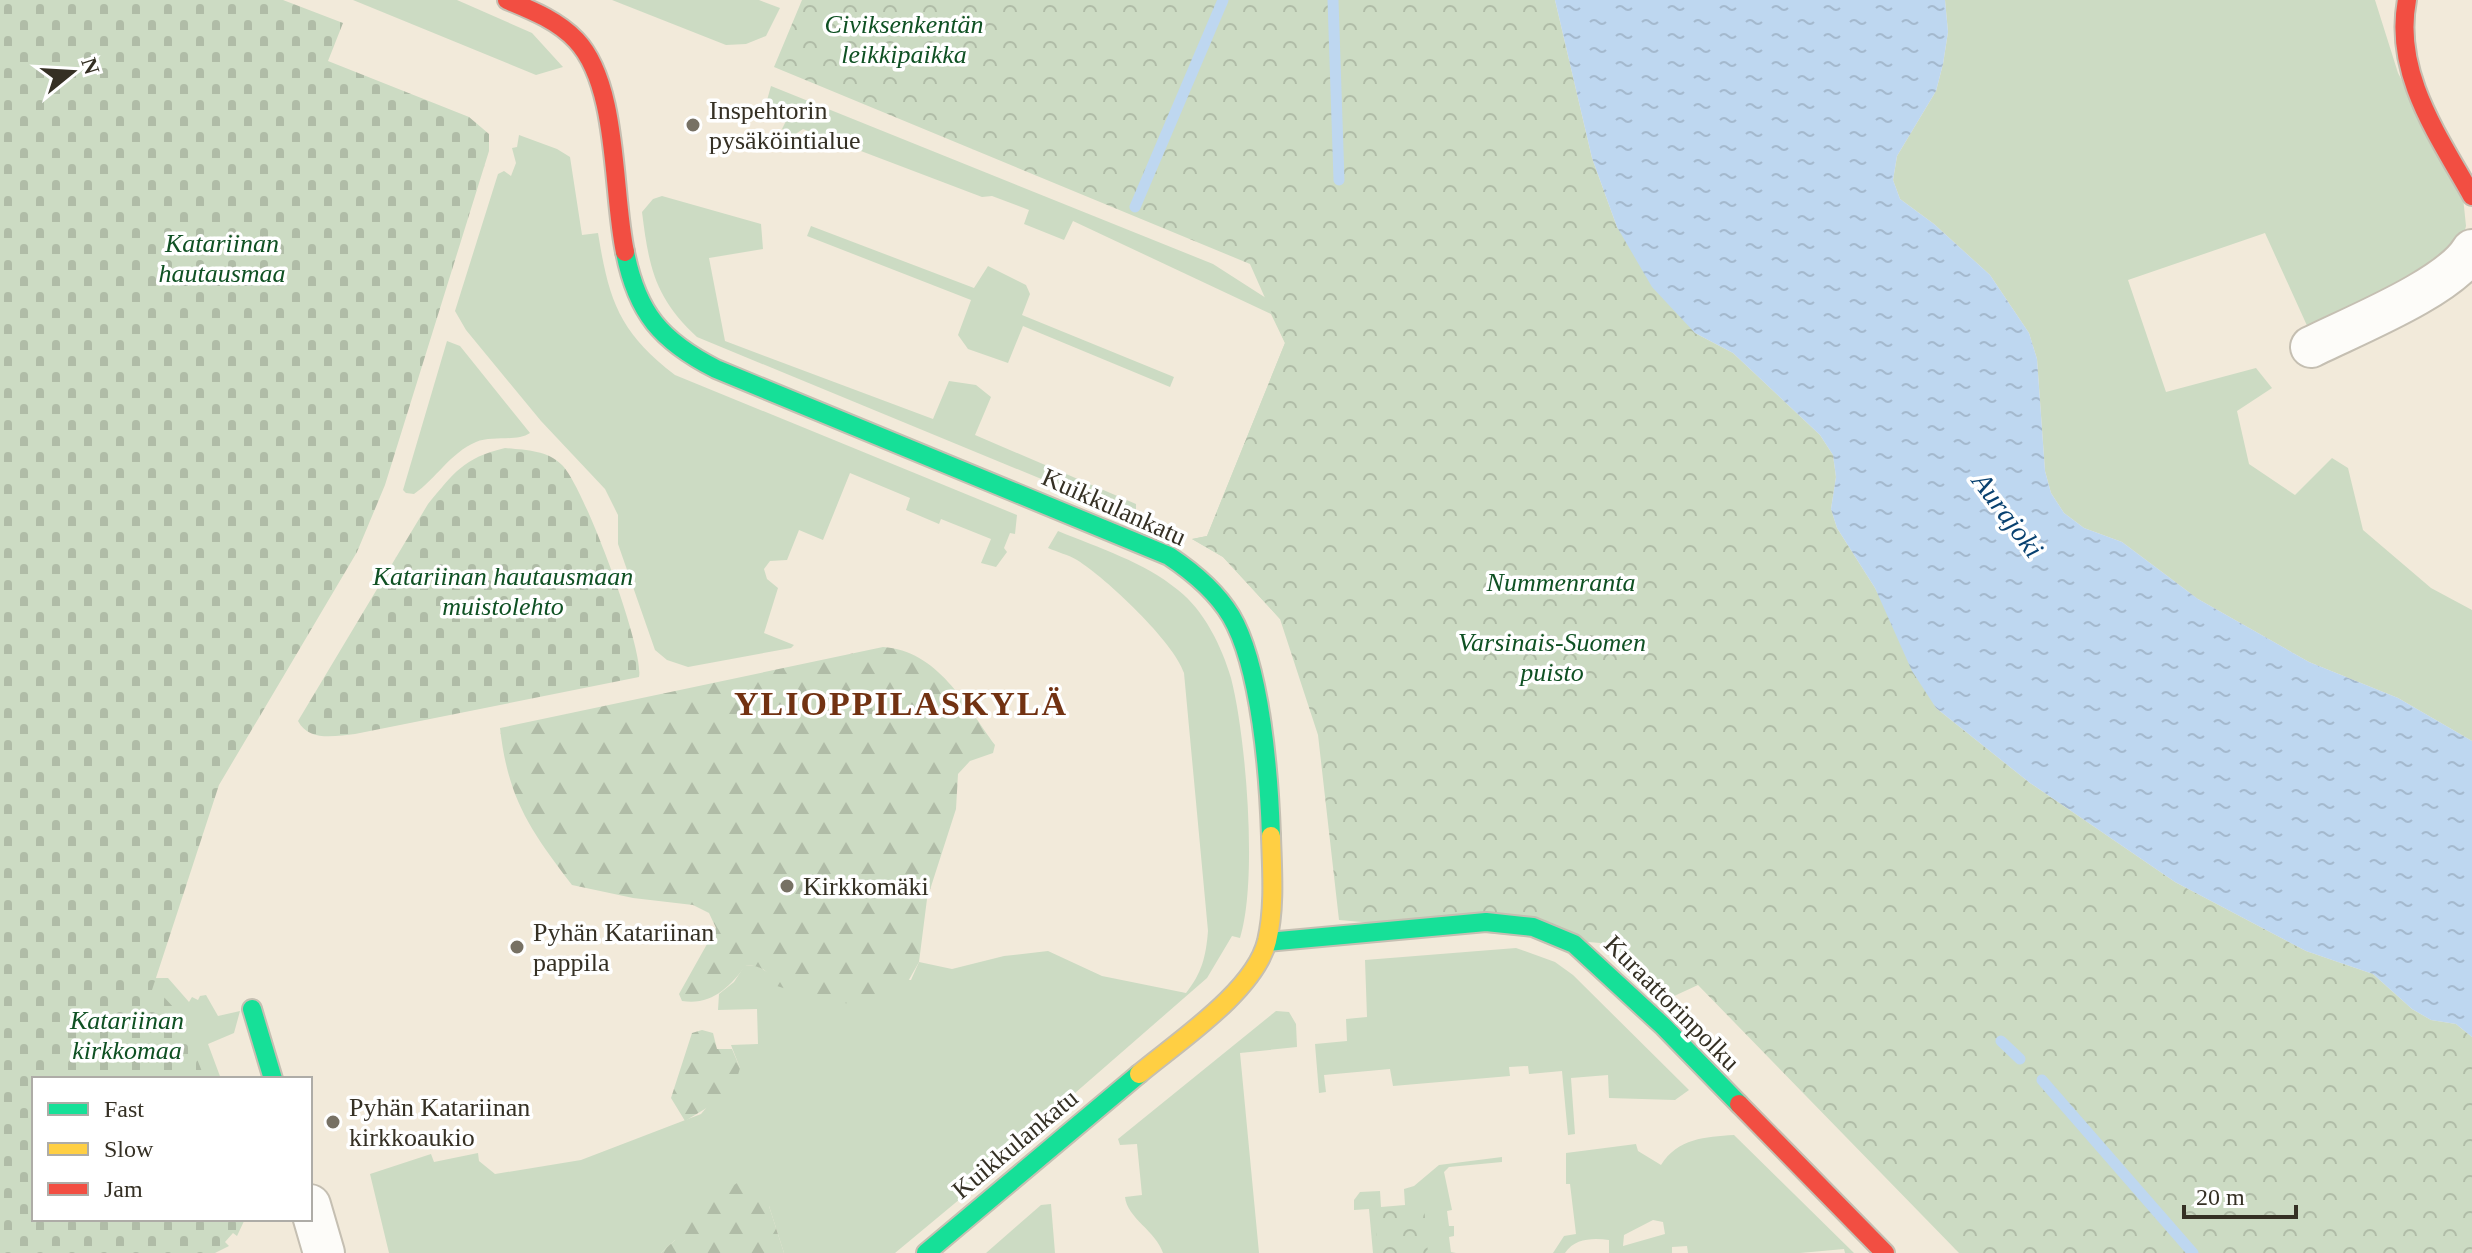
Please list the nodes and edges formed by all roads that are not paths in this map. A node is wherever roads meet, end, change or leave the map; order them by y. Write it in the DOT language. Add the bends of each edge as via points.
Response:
graph roads {
  1 [pos="507,0"];
  2 [pos="2407,0"];
  3 [pos="2472,196"];
  4 [pos="2472,250"];
  5 [pos="2311,347"];
  6 [pos="1267,942"];
  7 [pos="252,1009"];
  8 [pos="272,1077"];
  9 [pos="312,1212"];
  10 [pos="324,1253"];
  11 [pos="926,1253"];
  12 [pos="1885,1253"];
  1 -- 6 [label="street, Kuikkulankatu" via="545,16 585,53 600,85 637,292 647,315 674,346 716,369 1169,556 1216,595 1234,620 1254,678 1274,857"];
  2 -- 3 [label="street" via="2401,18 2414,88"];
  4 -- 5 [label="street" via="2440,281"];
  6 -- 11 [label="street, Kuikkulankatu" via="1225,1001"];
  6 -- 12 [label="street, Kuraattorinpolku" via="1486,922 1533,927 1574,944 1664,1027"];
  7 -- 8 [label="street"];
  9 -- 10 [label="street"];
}
